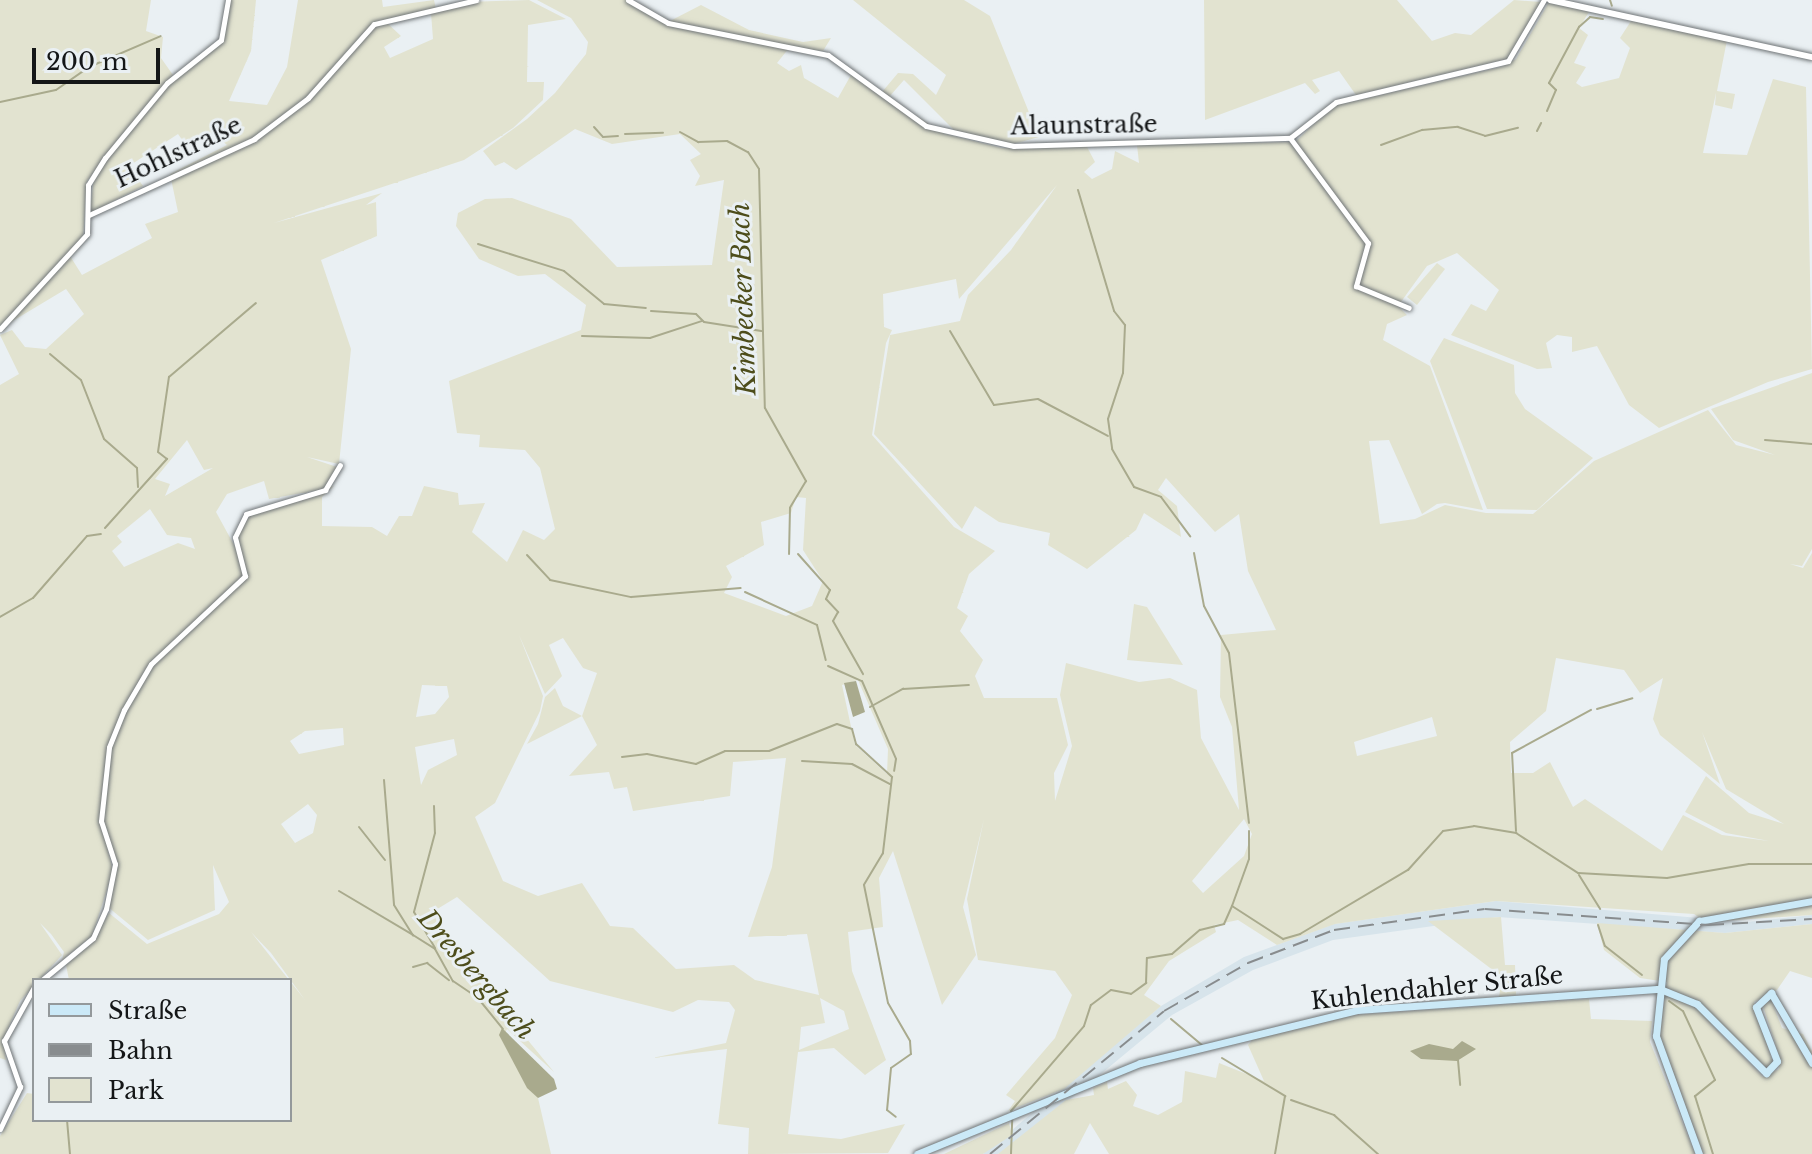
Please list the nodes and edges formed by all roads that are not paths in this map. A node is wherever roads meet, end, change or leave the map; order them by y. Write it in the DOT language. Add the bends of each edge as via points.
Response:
graph roads {
  1 [pos="228,0"];
  2 [pos="476,0"];
  3 [pos="628,0"];
  4 [pos="1547,0"];
  5 [pos="1812,57"];
  6 [pos="1290,138"];
  7 [pos="89,215"];
  8 [pos="1409,308"];
  9 [pos="0,329"];
  10 [pos="340,465"];
  11 [pos="1812,901"];
  12 [pos="44,978"];
  13 [pos="1660,989"];
  14 [pos="32,991"];
  15 [pos="1812,1063"];
  16 [pos="0,1129"];
  17 [pos="917,1154"];
  18 [pos="1699,1154"];
  1 -- 7 [label="street, Hohlstraße" via="221,40 159,91 92,177"];
  2 -- 7 [label="street, Hohlstraße" via="374,24 308,98 254,139"];
  3 -- 6 [label="street, Alaunstraße" via="668,23 828,55 926,126 1002,146"];
  4 -- 5 [label="street"];
  4 -- 6 [label="street" via="1508,61 1336,102"];
  6 -- 8 [label="street" via="1368,243 1356,286"];
  7 -- 9 [label="street, Hohlstraße" via="87,234"];
  10 -- 12 [label="street" via="325,490 246,514 235,537 245,576 151,664 124,710 109,747 101,821 115,864 106,909 93,938"];
  11 -- 13 [label="main road" via="1693,924 1664,959"];
  13 -- 15 [label="main road, Kuhlendahler Straße" via="1697,1004 1766,1073 1777,1061 1756,1007 1762,995 1775,994 1794,1042"];
  13 -- 17 [label="main road, Kuhlendahler Straße" via="1330,1014 1243,1043 1140,1063"];
  13 -- 18 [label="main road" via="1658,1047"];
  14 -- 16 [label="street" via="4,1041 20,1087"];
}
